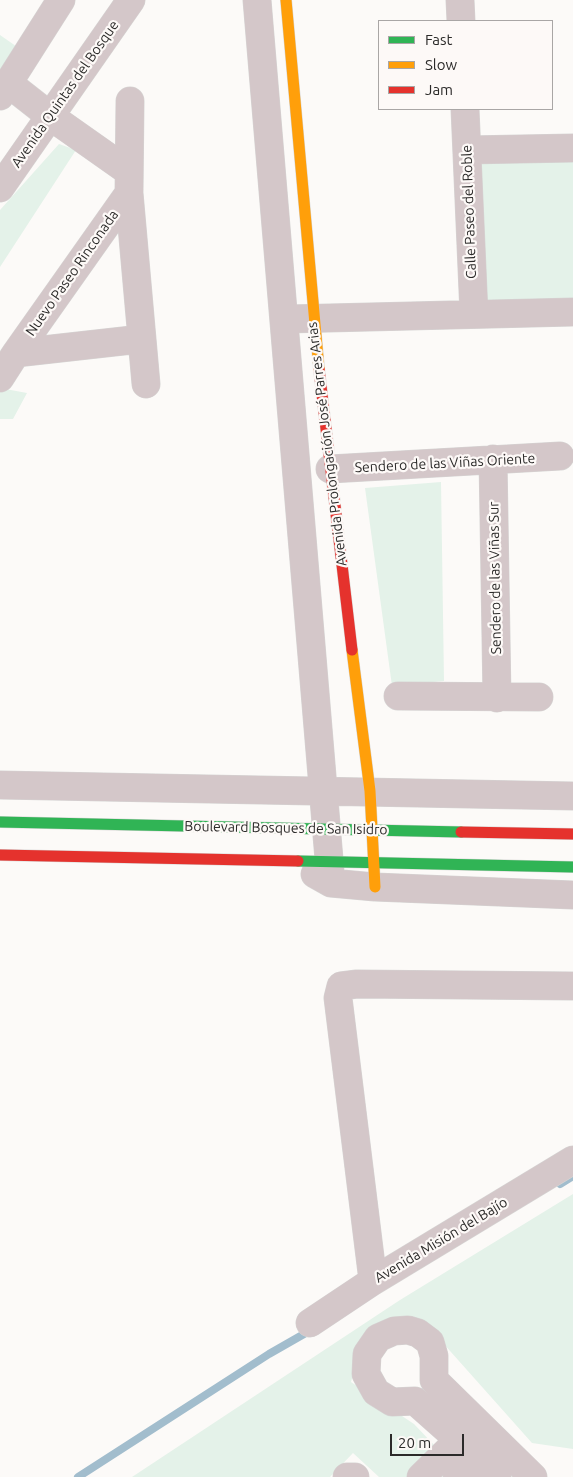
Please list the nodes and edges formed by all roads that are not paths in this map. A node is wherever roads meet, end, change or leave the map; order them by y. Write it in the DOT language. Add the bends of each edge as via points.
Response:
graph roads {
  1 [pos="61,0"];
  2 [pos="131,0"];
  3 [pos="257,0"];
  4 [pos="286,0"];
  5 [pos="460,0"];
  6 [pos="461,20"];
  7 [pos="4,90"];
  8 [pos="130,102"];
  9 [pos="465,110"];
  10 [pos="50,116"];
  11 [pos="573,148"];
  12 [pos="467,150"];
  13 [pos="129,182"];
  14 [pos="0,188"];
  15 [pos="573,312"];
  16 [pos="474,314"];
  17 [pos="284,318"];
  18 [pos="313,319"];
  19 [pos="141,339"];
  20 [pos="16,353"];
  21 [pos="0,378"];
  22 [pos="146,384"];
  23 [pos="560,456"];
  24 [pos="493,459"];
  25 [pos="330,470"];
  26 [pos="398,696"];
  27 [pos="540,697"];
  28 [pos="497,698"];
  29 [pos="0,785"];
  30 [pos="323,791"];
  31 [pos="370,791"];
  32 [pos="573,796"];
  33 [pos="0,822"];
  34 [pos="326,829"];
  35 [pos="372,830"];
  36 [pos="573,834"];
  37 [pos="0,855"];
  38 [pos="290,861"];
  39 [pos="573,867"];
  40 [pos="330,872"];
  41 [pos="375,875"];
  42 [pos="573,895"];
  43 [pos="573,986"];
  44 [pos="573,1160"];
  45 [pos="373,1281"];
  46 [pos="310,1323"];
  47 [pos="477,1441"];
  48 [pos="347,1477"];
  49 [pos="355,1477"];
  50 [pos="421,1477"];
  51 [pos="457,1477"];
  52 [pos="497,1477"];
  53 [pos="533,1477"];
  1 -- 7 [label="street"];
  2 -- 10 [label="street, Avenida Quintas del Bosque"];
  3 -- 17 [label="street, Avenida Prolongación José Parres Arias"];
  4 -- 18 [label="main road, Avenida Prolongación José Parres Arias"];
  5 -- 6 [label="street"];
  7 -- 10 [label="street"];
  8 -- 13 [label="street, Nuevo Paseo Rinconada"];
  9 -- 12 [label="street, Calle Paseo del Roble"];
  10 -- 13 [label="street"];
  10 -- 14 [label="street, Avenida Quintas del Bosque"];
  11 -- 12 [label="street"];
  12 -- 16 [label="street, Calle Paseo del Roble"];
  13 -- 19 [label="street, Nuevo Paseo Rinconada"];
  13 -- 20 [label="street, Nuevo Paseo Rinconada"];
  15 -- 16 [label="street"];
  16 -- 18 [label="street"];
  17 -- 18 [label="street"];
  17 -- 30 [label="street, Avenida Prolongación José Parres Arias"];
  18 -- 25 [label="main road, Avenida Prolongación José Parres Arias"];
  19 -- 20 [label="street, Nuevo Paseo Rinconada"];
  19 -- 22 [label="street, Nuevo Paseo Rinconada"];
  20 -- 21 [label="street, Nuevo Paseo Rinconada"];
  23 -- 24 [label="street, Sendero de las Viñas Oriente"];
  24 -- 25 [label="street, Sendero de las Viñas Oriente"];
  24 -- 28 [label="street, Sendero de las Viñas Sur"];
  25 -- 31 [label="main road, Avenida Prolongación José Parres Arias"];
  26 -- 28 [label="street"];
  27 -- 28 [label="street"];
  29 -- 30 [label="street"];
  30 -- 31 [label="street"];
  30 -- 34 [label="street, Avenida Prolongación José Parres Arias"];
  31 -- 32 [label="street"];
  31 -- 35 [label="main road, Avenida Prolongación José Parres Arias"];
  33 -- 34 [label="main road, Boulevard Bosques de San Isidro"];
  34 -- 35 [label="main road, Boulevard Bosques de San Isidro"];
  34 -- 40 [label="street, Avenida Prolongación José Parres Arias"];
  35 -- 36 [label="main road, Boulevard Bosques de San Isidro"];
  35 -- 41 [label="main road, Avenida Prolongación José Parres Arias"];
  37 -- 38 [label="main road"];
  38 -- 40 [label="street"];
  39 -- 41 [label="main road"];
  40 -- 41 [label="street"];
  41 -- 42 [label="street"];
  43 -- 45 [label="street" via="341,986 338,998"];
  44 -- 45 [label="street, Avenida Misión del Bajío"];
  45 -- 46 [label="street, Avenida Misión del Bajío"];
  47 -- 50 [label="street"];
  47 -- 51 [label="street"];
  47 -- 52 [label="street"];
  47 -- 53 [label="street"];
  48 -- 49 [label="street"];
}
